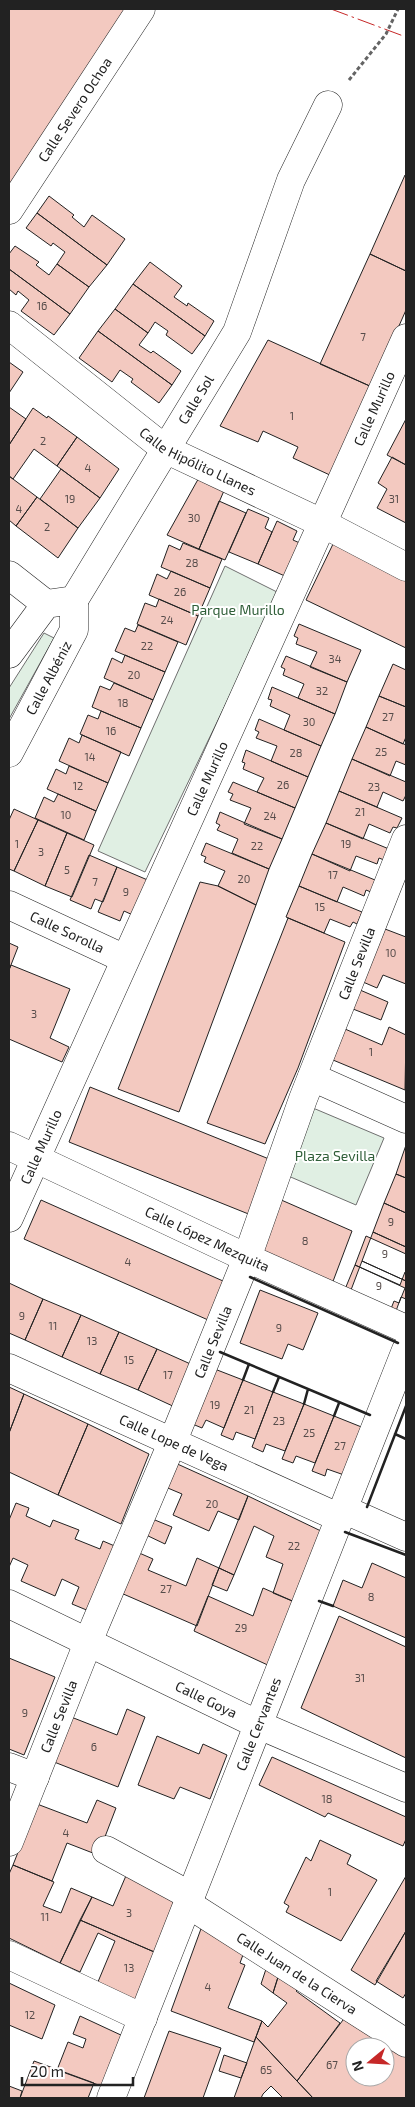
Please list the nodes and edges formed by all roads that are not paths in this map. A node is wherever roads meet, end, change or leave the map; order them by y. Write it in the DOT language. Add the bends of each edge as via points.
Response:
graph roads {
  1 [pos="141,9"];
  2 [pos="328,105"];
  3 [pos="9,210"];
  4 [pos="9,325"];
  5 [pos="406,338"];
  6 [pos="165,449"];
  7 [pos="322,523"];
  8 [pos="406,567"];
  9 [pos="9,575"];
  10 [pos="74,600"];
  11 [pos="46,604"];
  12 [pos="9,654"];
  13 [pos="9,753"];
  14 [pos="406,839"];
  15 [pos="396,893"];
  16 [pos="9,905"];
  17 [pos="125,959"];
  18 [pos="312,1077"];
  19 [pos="406,1120"];
  20 [pos="9,1146"];
  21 [pos="34,1159"];
  22 [pos="9,1218"];
  23 [pos="247,1258"];
  24 [pos="406,1329"];
  25 [pos="406,1350"];
  26 [pos="9,1368"];
  27 [pos="172,1443"];
  28 [pos="342,1514"];
  29 [pos="406,1537"];
  30 [pos="9,1604"];
  31 [pos="88,1642"];
  32 [pos="258,1725"];
  33 [pos="9,1767"];
  34 [pos="34,1777"];
  35 [pos="406,1788"];
  36 [pos="9,1842"];
  37 [pos="106,1850"];
  38 [pos="189,1900"];
  39 [pos="9,1955"];
  40 [pos="143,2018"];
  41 [pos="406,2043"];
  42 [pos="111,2098"];
  1 -- 3 [label="street, Calle Severo Ochoa"];
  2 -- 6 [label="street, Calle Sol" via="292,180 237,332"];
  4 -- 6 [label="street, Calle Hipólito Llanes"];
  5 -- 7 [label="street, Calle Murillo"];
  6 -- 7 [label="street, Calle Hipólito Llanes"];
  6 -- 10 [label="street, Calle Sol"];
  7 -- 8 [label="street, Calle Hipólito Llanes"];
  7 -- 17 [label="street, Calle Murillo"];
  9 -- 11 [label="street"];
  10 -- 11 [label="street"];
  10 -- 13 [label="street, Calle Albéniz" via="74,630"];
  11 -- 12 [label="street"];
  14 -- 15 [label="street, Calle Sevilla"];
  15 -- 18 [label="street, Calle Sevilla"];
  16 -- 17 [label="street, Calle Sorolla"];
  17 -- 21 [label="street, Calle Murillo"];
  18 -- 19 [label="street"];
  18 -- 23 [label="street, Calle Sevilla"];
  20 -- 21 [label="street, Calle López Mezquita"];
  21 -- 22 [label="street, Calle Murillo"];
  21 -- 23 [label="street, Calle López Mezquita"];
  23 -- 24 [label="street, Calle López Mezquita"];
  23 -- 27 [label="street, Calle Sevilla"];
  25 -- 28 [label="street, Calle Cervantes"];
  26 -- 27 [label="street, Calle Lope de Vega"];
  27 -- 28 [label="street, Calle Lope de Vega"];
  27 -- 31 [label="street, Calle Sevilla"];
  28 -- 29 [label="street, Calle Lope de Vega"];
  28 -- 32 [label="street, Calle Cervantes"];
  30 -- 31 [label="street, Calle Goya"];
  31 -- 32 [label="street, Calle Goya"];
  31 -- 34 [label="street, Calle Sevilla"];
  32 -- 35 [label="street, Calle Goya"];
  32 -- 38 [label="street, Calle Cervantes"];
  33 -- 34 [label="street"];
  34 -- 36 [label="street, Calle Sevilla"];
  37 -- 38 [label="street, Calle Juan de la Cierva"];
  38 -- 40 [label="street, Calle Cervantes"];
  38 -- 41 [label="street, Calle Juan de la Cierva"];
  39 -- 40 [label="street"];
  40 -- 42 [label="street, Calle Cervantes"];
}
